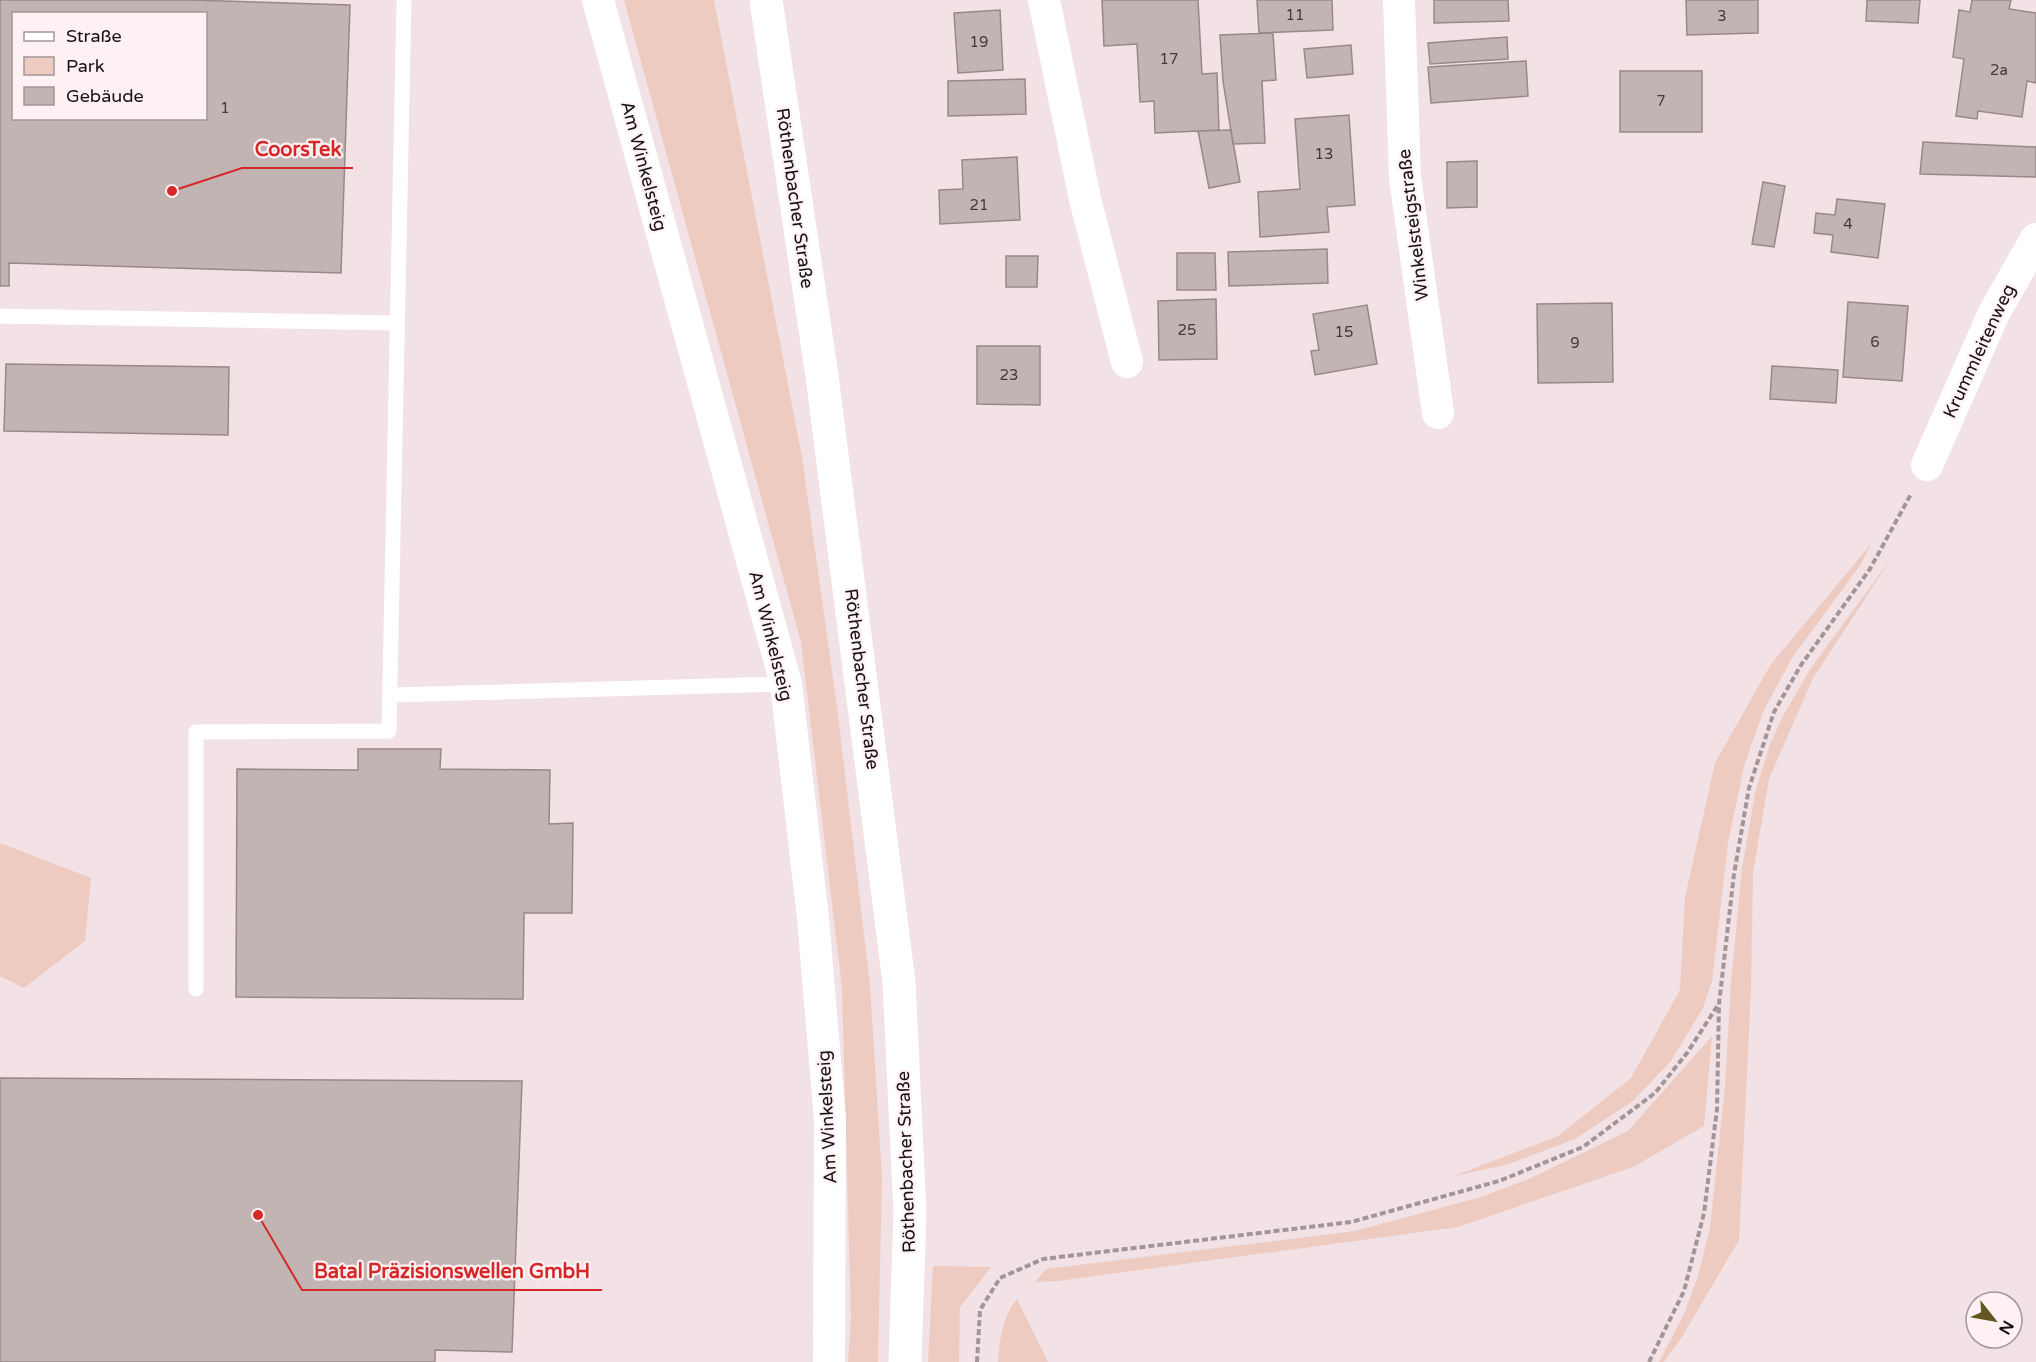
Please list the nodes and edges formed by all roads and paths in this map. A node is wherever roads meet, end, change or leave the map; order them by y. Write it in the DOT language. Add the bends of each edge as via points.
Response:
graph roads {
  1 [pos="404,0"];
  2 [pos="598,0"];
  3 [pos="766,0"];
  4 [pos="1044,0"];
  5 [pos="1399,0"];
  6 [pos="2036,239"];
  7 [pos="0,316"];
  8 [pos="397,324"];
  9 [pos="1127,362"];
  10 [pos="1437,413"];
  11 [pos="1927,465"];
  12 [pos="786,684"];
  13 [pos="390,695"];
  14 [pos="196,989"];
  15 [pos="1719,1004"];
  16 [pos="829,1362"];
  17 [pos="905,1362"];
  18 [pos="977,1362"];
  19 [pos="1650,1362"];
  1 -- 8 [label="lane"];
  2 -- 12 [label="street, Am Winkelsteig"];
  3 -- 17 [label="main road, Röthenbacher Straße" via="831,444 899,982 910,1213"];
  4 -- 9 [label="street" via="1084,199"];
  5 -- 10 [label="street, Winkelsteigstraße" via="1405,178"];
  6 -- 11 [label="street, Krummleitenweg" via="1994,313"];
  7 -- 8 [label="lane"];
  8 -- 13 [label="lane"];
  11 -- 15 [label="path" via="1870,569 1800,665 1774,712 1749,788 1734,874"];
  12 -- 13 [label="lane"];
  12 -- 16 [label="street, Am Winkelsteig" via="813,918 830,1120"];
  13 -- 14 [label="lane" via="389,731 196,732"];
  15 -- 18 [label="path" via="1655,1093 1583,1147 1499,1181 1351,1222 1043,1259 999,1278 980,1310"];
  15 -- 19 [label="path" via="1717,1109 1704,1213 1684,1291"];
}
